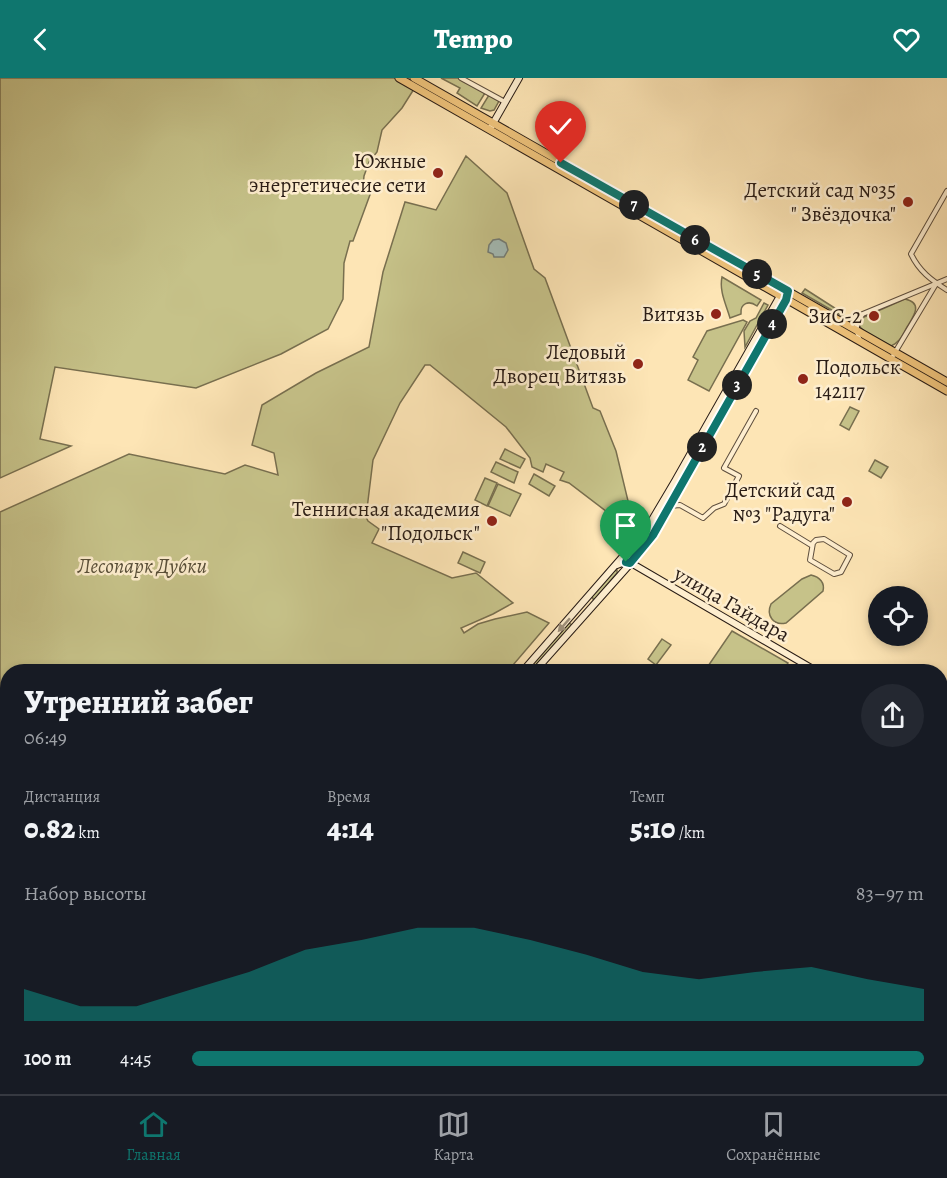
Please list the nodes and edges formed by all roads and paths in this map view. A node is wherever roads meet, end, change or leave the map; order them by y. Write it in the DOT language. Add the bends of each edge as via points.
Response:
graph roads {
  1 [pos="399,78"];
  2 [pos="414,78"];
  3 [pos="461,78"];
  4 [pos="519,78"];
  5 [pos="505,102"];
  6 [pos="491,127"];
  7 [pos="947,190"];
  8 [pos="947,279"];
  9 [pos="936,283"];
  10 [pos="947,290"];
  11 [pos="788,291"];
  12 [pos="783,298"];
  13 [pos="862,314"];
  14 [pos="840,321"];
  15 [pos="856,330"];
  16 [pos="860,342"];
  17 [pos="893,356"];
  18 [pos="947,382"];
  19 [pos="947,391"];
  20 [pos="756,411"];
  21 [pos="677,484"];
  22 [pos="669,506"];
  23 [pos="780,526"];
  24 [pos="811,545"];
  25 [pos="630,549"];
  26 [pos="630,563"];
  27 [pos="616,565"];
  28 [pos="583,603"];
  29 [pos="590,609"];
  30 [pos="529,664"];
  31 [pos="541,664"];
  32 [pos="804,664"];
  1 -- 6 [label="main road"];
  2 -- 6 [label="main road"];
  3 -- 5 [label="street"];
  4 -- 5 [label="street"];
  5 -- 6 [label="street"];
  6 -- 11 [label="main road"];
  6 -- 12 [label="main road"];
  7 -- 9 [label="street" via="911,254"];
  8 -- 9 [label="street"];
  9 -- 10 [label="street"];
  9 -- 13 [label="street"];
  9 -- 17 [label="street"];
  11 -- 12 [label="street"];
  11 -- 14 [label="main road"];
  12 -- 16 [label="main road"];
  12 -- 21 [label="street"];
  13 -- 14 [label="street"];
  13 -- 15 [label="street"];
  14 -- 15 [label="main road"];
  15 -- 16 [label="street"];
  15 -- 17 [label="main road"];
  16 -- 17 [label="main road"];
  17 -- 18 [label="main road"];
  17 -- 19 [label="main road"];
  20 -- 22 [label="street" via="724,468 739,476 724,504 703,518 680,505"];
  21 -- 22 [label="street"];
  21 -- 25 [label="street"];
  22 -- 26 [label="street" via="653,535"];
  23 -- 24 [label="street"];
  24 -- 24 [label="street" via="824,539 850,555 840,572 834,574 810,561"];
  25 -- 26 [label="street"];
  25 -- 27 [label="street"];
  26 -- 27 [label="street"];
  26 -- 29 [label="street"];
  26 -- 32 [label="street, улица Гайдара"];
  27 -- 28 [label="street"];
  28 -- 29 [label="street"];
  28 -- 30 [label="street, one-way"];
  29 -- 31 [label="street"];
}
